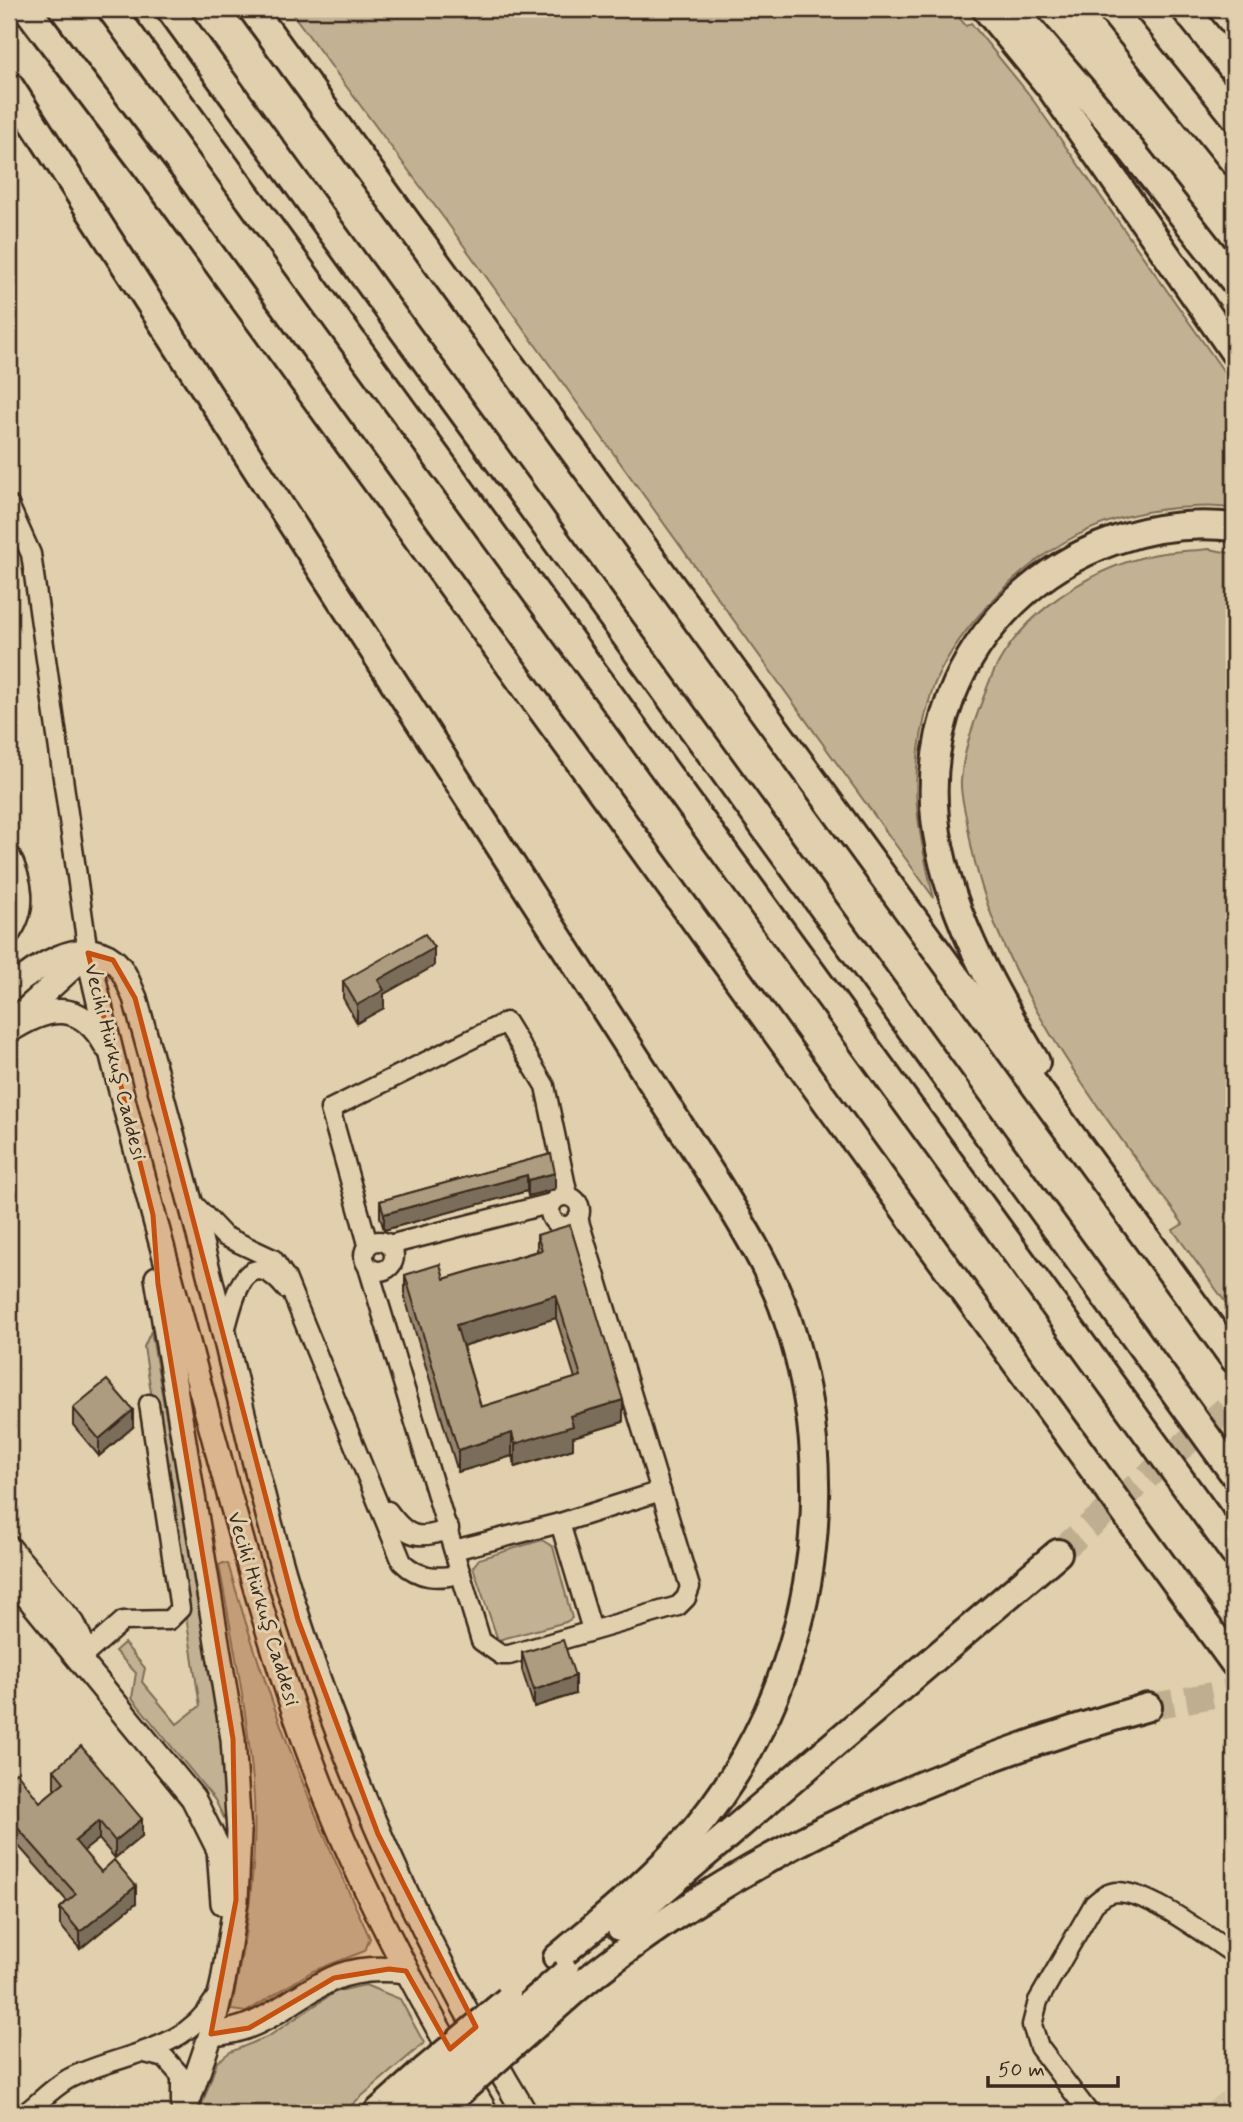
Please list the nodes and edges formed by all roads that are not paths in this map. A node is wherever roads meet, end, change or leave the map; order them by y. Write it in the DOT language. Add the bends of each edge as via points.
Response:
graph roads {
  1 [pos="27,9"];
  2 [pos="111,9"];
  3 [pos="170,9"];
  4 [pos="251,9"];
  5 [pos="986,9"];
  6 [pos="1013,9"];
  7 [pos="1111,9"];
  8 [pos="1185,9"];
  9 [pos="1228,61"];
  10 [pos="9,85"];
  11 [pos="1234,162"];
  12 [pos="1234,282"];
  13 [pos="1234,352"];
  14 [pos="9,505"];
  15 [pos="1234,527"];
  16 [pos="9,852"];
  17 [pos="9,936"];
  18 [pos="88,953"];
  19 [pos="9,990"];
  20 [pos="9,1026"];
  21 [pos="9,1031"];
  22 [pos="110,1052"];
  23 [pos="560,1199"];
  24 [pos="191,1200"];
  25 [pos="153,1215"];
  26 [pos="578,1218"];
  27 [pos="368,1244"];
  28 [pos="389,1245"];
  29 [pos="368,1267"];
  30 [pos="294,1300"];
  31 [pos="224,1335"];
  32 [pos="1234,1340"];
  33 [pos="1234,1359"];
  34 [pos="149,1404"];
  35 [pos="1234,1475"];
  36 [pos="661,1491"];
  37 [pos="380,1504"];
  38 [pos="560,1523"];
  39 [pos="449,1529"];
  40 [pos="9,1548"];
  41 [pos="454,1550"];
  42 [pos="1058,1553"];
  43 [pos="1234,1553"];
  44 [pos="9,1574"];
  45 [pos="461,1574"];
  46 [pos="592,1630"];
  47 [pos="80,1659"];
  48 [pos="1234,1663"];
  49 [pos="1148,1707"];
  50 [pos="230,1940"];
  51 [pos="1234,1954"];
  52 [pos="407,1971"];
  53 [pos="567,1974"];
  54 [pos="223,1982"];
  55 [pos="211,2034"];
  56 [pos="142,2053"];
  57 [pos="435,2093"];
  58 [pos="25,2113"];
  59 [pos="182,2113"];
  60 [pos="377,2113"];
  61 [pos="404,2113"];
  62 [pos="486,2113"];
  63 [pos="525,2113"];
  64 [pos="1089,2113"];
  1 -- 48 [label="highway" via="173,202"];
  2 -- 43 [label="highway"];
  3 -- 35 [label="highway"];
  4 -- 33 [label="highway"];
  5 -- 13 [label="highway" via="1058,98"];
  6 -- 12 [label="highway" via="1106,118"];
  7 -- 11 [label="highway"];
  8 -- 9 [label="highway"];
  10 -- 53 [label="highway" via="720,1188 769,1275 797,1350 817,1486 807,1583 784,1675 743,1759 693,1831 633,1891"];
  14 -- 18 [label="street" via="31,554"];
  15 -- 32 [label="highway" via="1182,525 1128,535 1077,556 1040,579 994,624 964,669 945,716 937,755 935,818 942,855 997,995 1041,1070"];
  16 -- 17 [label="street" via="23,882 22,910"];
  18 -- 19 [label="main road" via="41,965"];
  18 -- 20 [label="main road"];
  18 -- 22 [label="main road, Vecihi Hürkuş Caddesi"];
  18 -- 24 [label="main road, Vecihi Hürkuş Caddesi" via="100,953 125,974"];
  21 -- 22 [label="main road" via="41,1013 70,1012 99,1033"];
  22 -- 25 [label="main road, Vecihi Hürkuş Caddesi"];
  23 -- 26 [label="street" via="579,1206"];
  23 -- 26 [label="street" via="550,1213 558,1225 568,1226"];
  23 -- 27 [label="street" via="545,1086 506,1022 330,1109"];
  23 -- 28 [label="street"];
  24 -- 30 [label="street" via="224,1236 273,1259"];
  24 -- 31 [label="main road, Vecihi Hürkuş Caddesi"];
  25 -- 50 [label="main road" via="158,1284 233,1739 239,1832"];
  25 -- 52 [label="main road, Vecihi Hürkuş Caddesi" via="275,1658 338,1828"];
  26 -- 36 [label="street"];
  27 -- 28 [label="street" via="377,1240"];
  27 -- 29 [label="street" via="363,1253"];
  28 -- 29 [label="street" via="394,1256 391,1265 382,1271"];
  29 -- 39 [label="street"];
  30 -- 31 [label="street" via="268,1273 248,1273 236,1290"];
  30 -- 37 [label="street"];
  31 -- 63 [label="main road, Vecihi Hürkuş Caddesi" via="294,1607 349,1763 413,1909"];
  34 -- 47 [label="street" via="180,1609 169,1620 122,1621"];
  36 -- 38 [label="street"];
  36 -- 46 [label="street" via="689,1577 686,1598 678,1606"];
  37 -- 39 [label="street" via="409,1534"];
  37 -- 45 [label="street" via="402,1562 410,1570 442,1578"];
  38 -- 41 [label="street"];
  38 -- 46 [label="street"];
  39 -- 41 [label="street"];
  40 -- 47 [label="main road" via="73,1624 80,1639"];
  41 -- 45 [label="street"];
  42 -- 53 [label="highway"];
  44 -- 47 [label="main road"];
  45 -- 46 [label="street" via="481,1641 501,1655"];
  47 -- 50 [label="main road" via="205,1816 219,1850"];
  49 -- 53 [label="highway" via="947,1772 842,1819 722,1884 633,1943"];
  50 -- 54 [label="main road"];
  51 -- 64 [label="street" via="1141,1897 1116,1892 1094,1904 1038,2001 1032,2025 1039,2047"];
  52 -- 55 [label="main road" via="361,1970 341,1976 248,2028"];
  52 -- 62 [label="main road, Vecihi Hürkuş Caddesi"];
  53 -- 57 [label="highway, bridge"];
  53 -- 57 [label="highway, bridge"];
  54 -- 55 [label="main road"];
  54 -- 56 [label="street" via="206,2014 187,2033"];
  55 -- 59 [label="main road"];
  56 -- 58 [label="street" via="70,2078"];
  56 -- 59 [label="street" via="165,2058 181,2076"];
  57 -- 60 [label="highway"];
  57 -- 61 [label="highway"];
}
